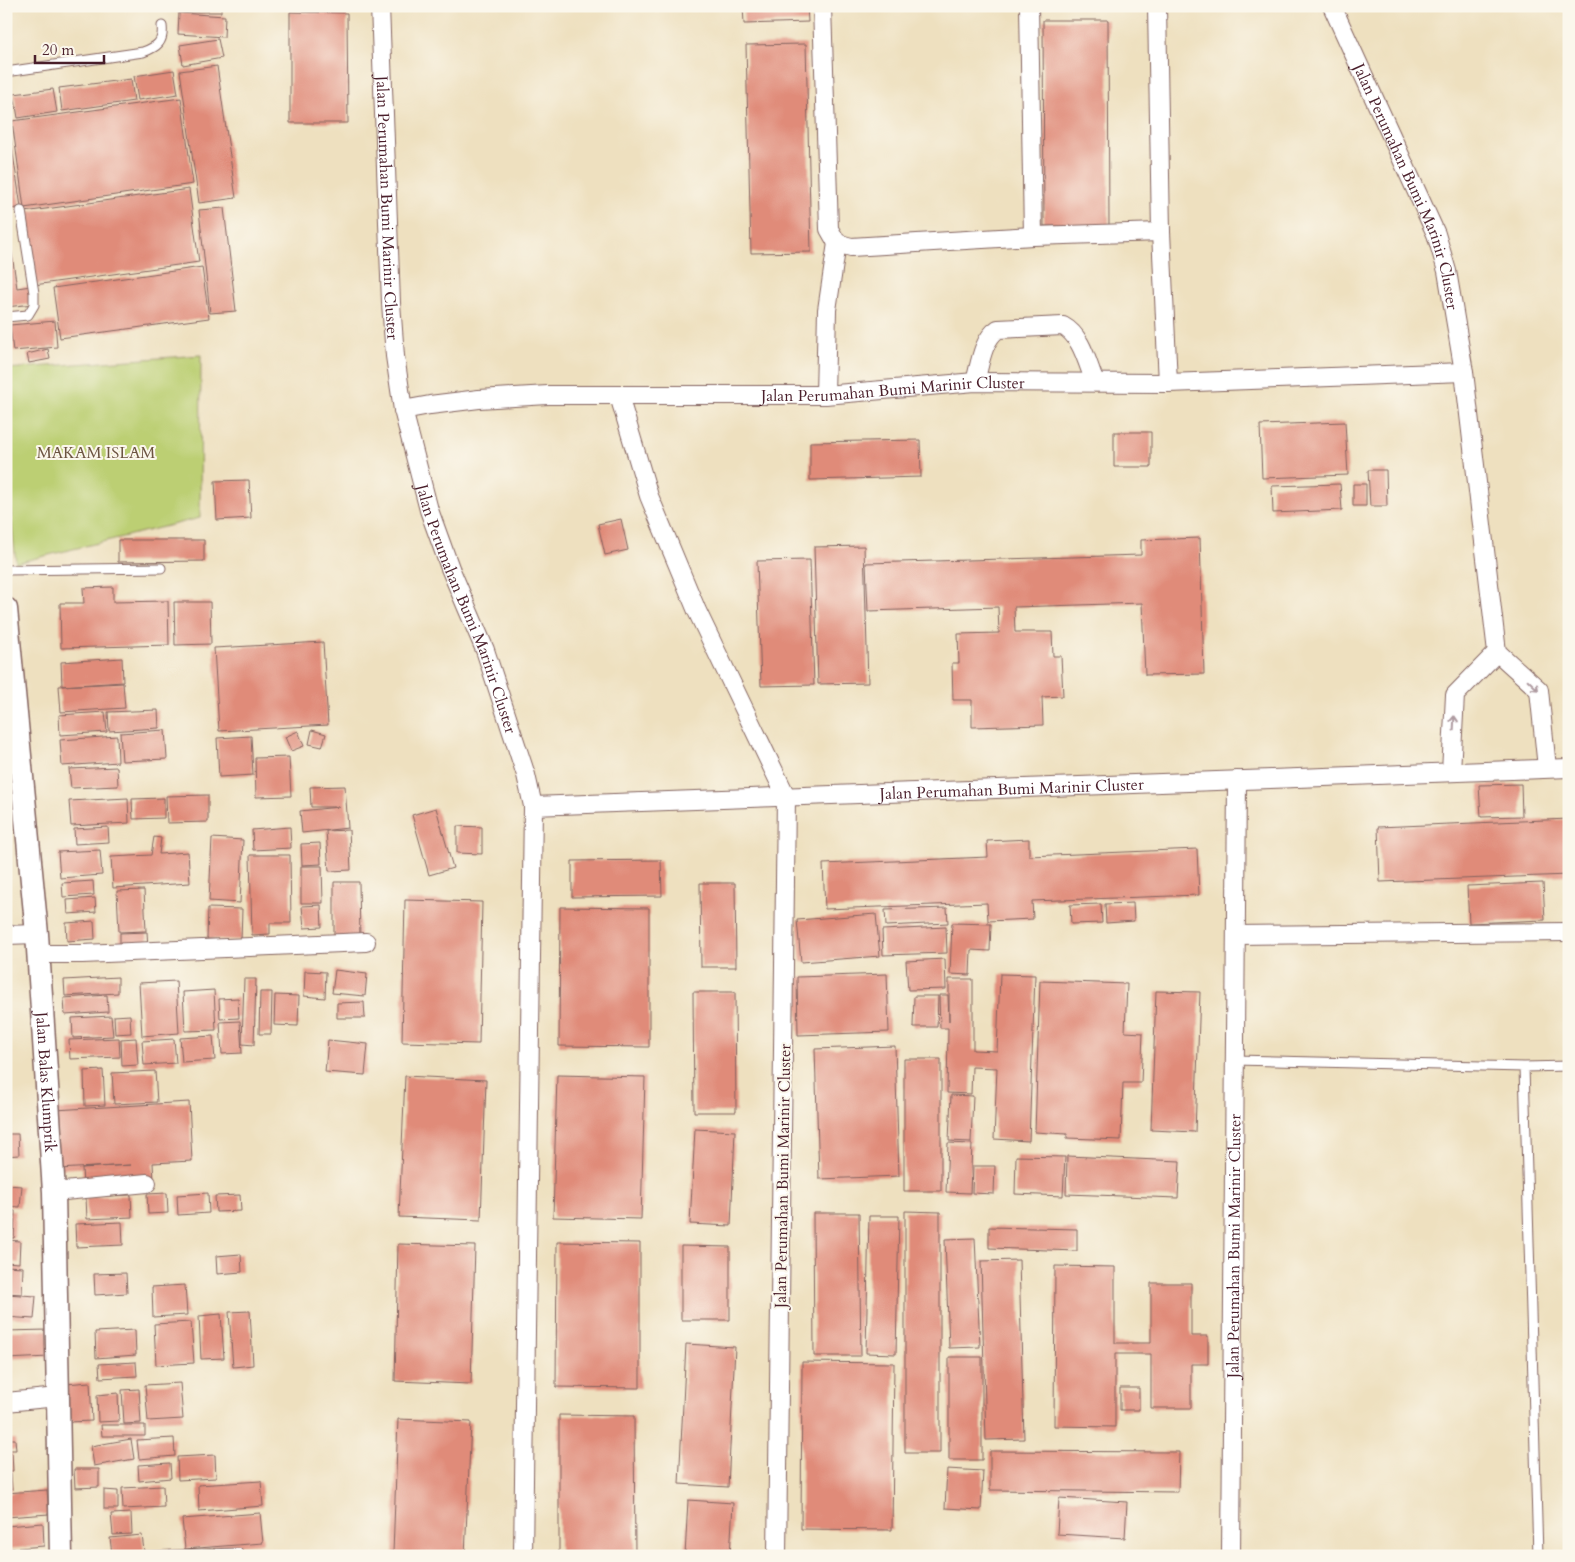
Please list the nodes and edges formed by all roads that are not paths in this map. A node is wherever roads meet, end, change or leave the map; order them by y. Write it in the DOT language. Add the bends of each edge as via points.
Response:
graph roads {
  1 [pos="380,6"];
  2 [pos="822,6"];
  3 [pos="1029,6"];
  4 [pos="1157,6"];
  5 [pos="1332,6"];
  6 [pos="162,26"];
  7 [pos="6,72"];
  8 [pos="21,211"];
  9 [pos="1161,232"];
  10 [pos="1033,236"];
  11 [pos="837,243"];
  12 [pos="6,317"];
  13 [pos="1464,372"];
  14 [pos="975,382"];
  15 [pos="1095,382"];
  16 [pos="1168,383"];
  17 [pos="825,395"];
  18 [pos="619,396"];
  19 [pos="403,410"];
  20 [pos="161,568"];
  21 [pos="6,570"];
  22 [pos="6,609"];
  23 [pos="1498,652"];
  24 [pos="12,723"];
  25 [pos="1547,768"];
  26 [pos="1569,768"];
  27 [pos="1451,772"];
  28 [pos="1237,780"];
  29 [pos="786,796"];
  30 [pos="533,806"];
  31 [pos="1569,932"];
  32 [pos="6,935"];
  33 [pos="1236,935"];
  34 [pos="366,942"];
  35 [pos="37,944"];
  36 [pos="1235,1060"];
  37 [pos="1569,1066"];
  38 [pos="1524,1067"];
  39 [pos="147,1183"];
  40 [pos="54,1192"];
  41 [pos="58,1397"];
  42 [pos="6,1402"];
  43 [pos="238,1552"];
  44 [pos="61,1556"];
  45 [pos="144,1556"];
  46 [pos="523,1556"];
  47 [pos="777,1556"];
  48 [pos="1231,1556"];
  49 [pos="1538,1556"];
  1 -- 19 [label="street, Jalan Perumahan Bumi Marinir Cluster" via="391,303"];
  2 -- 11 [label="street" via="829,229"];
  3 -- 10 [label="street"];
  4 -- 9 [label="street"];
  5 -- 13 [label="street, Jalan Perumahan Bumi Marinir Cluster" via="1436,234 1447,271"];
  6 -- 7 [label="lane" via="163,35 156,47 143,52"];
  8 -- 12 [label="lane" via="34,305 28,315"];
  9 -- 10 [label="street"];
  9 -- 16 [label="street"];
  10 -- 11 [label="street" via="851,247"];
  11 -- 17 [label="street" via="827,310"];
  13 -- 16 [label="street, Jalan Perumahan Bumi Marinir Cluster"];
  13 -- 23 [label="street, Jalan Perumahan Bumi Marinir Cluster"];
  14 -- 15 [label="street, Jalan Perumahan Bumi Marinir Cluster"];
  14 -- 15 [label="street" via="986,342 998,329 1063,326 1077,338"];
  14 -- 17 [label="street, Jalan Perumahan Bumi Marinir Cluster"];
  15 -- 16 [label="street, Jalan Perumahan Bumi Marinir Cluster"];
  17 -- 18 [label="street, Jalan Perumahan Bumi Marinir Cluster"];
  18 -- 19 [label="street, Jalan Perumahan Bumi Marinir Cluster" via="538,395"];
  18 -- 29 [label="street, Jalan Perumahan Bumi Marinir Cluster" via="652,505 697,611"];
  19 -- 30 [label="street, Jalan Perumahan Bumi Marinir Cluster" via="429,510 485,650"];
  20 -- 21 [label="lane"];
  22 -- 24 [label="street, Jalan Balas Klumprik"];
  23 -- 25 [label="street, one-way" via="1540,690"];
  27 -- 23 [label="street, one-way" via="1455,695"];
  24 -- 35 [label="street, Jalan Balas Klumprik"];
  25 -- 26 [label="street, Jalan Perumahan Bumi Marinir Cluster"];
  25 -- 27 [label="street, Jalan Perumahan Bumi Marinir Cluster"];
  27 -- 28 [label="street, Jalan Perumahan Bumi Marinir Cluster"];
  28 -- 29 [label="street, Jalan Perumahan Bumi Marinir Cluster"];
  28 -- 33 [label="street, Jalan Perumahan Bumi Marinir Cluster"];
  29 -- 30 [label="street, Jalan Perumahan Bumi Marinir Cluster"];
  29 -- 47 [label="street, Jalan Perumahan Bumi Marinir Cluster"];
  30 -- 46 [label="street, Jalan Perumahan Bumi Marinir Cluster"];
  31 -- 33 [label="street"];
  32 -- 35 [label="street"];
  33 -- 36 [label="street, Jalan Perumahan Bumi Marinir Cluster"];
  34 -- 35 [label="street" via="82,954"];
  35 -- 40 [label="street, Jalan Balas Klumprik"];
  36 -- 38 [label="lane"];
  36 -- 48 [label="street, Jalan Perumahan Bumi Marinir Cluster"];
  37 -- 38 [label="lane"];
  38 -- 49 [label="lane"];
  39 -- 40 [label="street"];
  40 -- 41 [label="street, Jalan Balas Klumprik"];
  41 -- 42 [label="street"];
  41 -- 44 [label="street, Jalan Balas Klumprik"];
  43 -- 45 [label="lane"];
}
